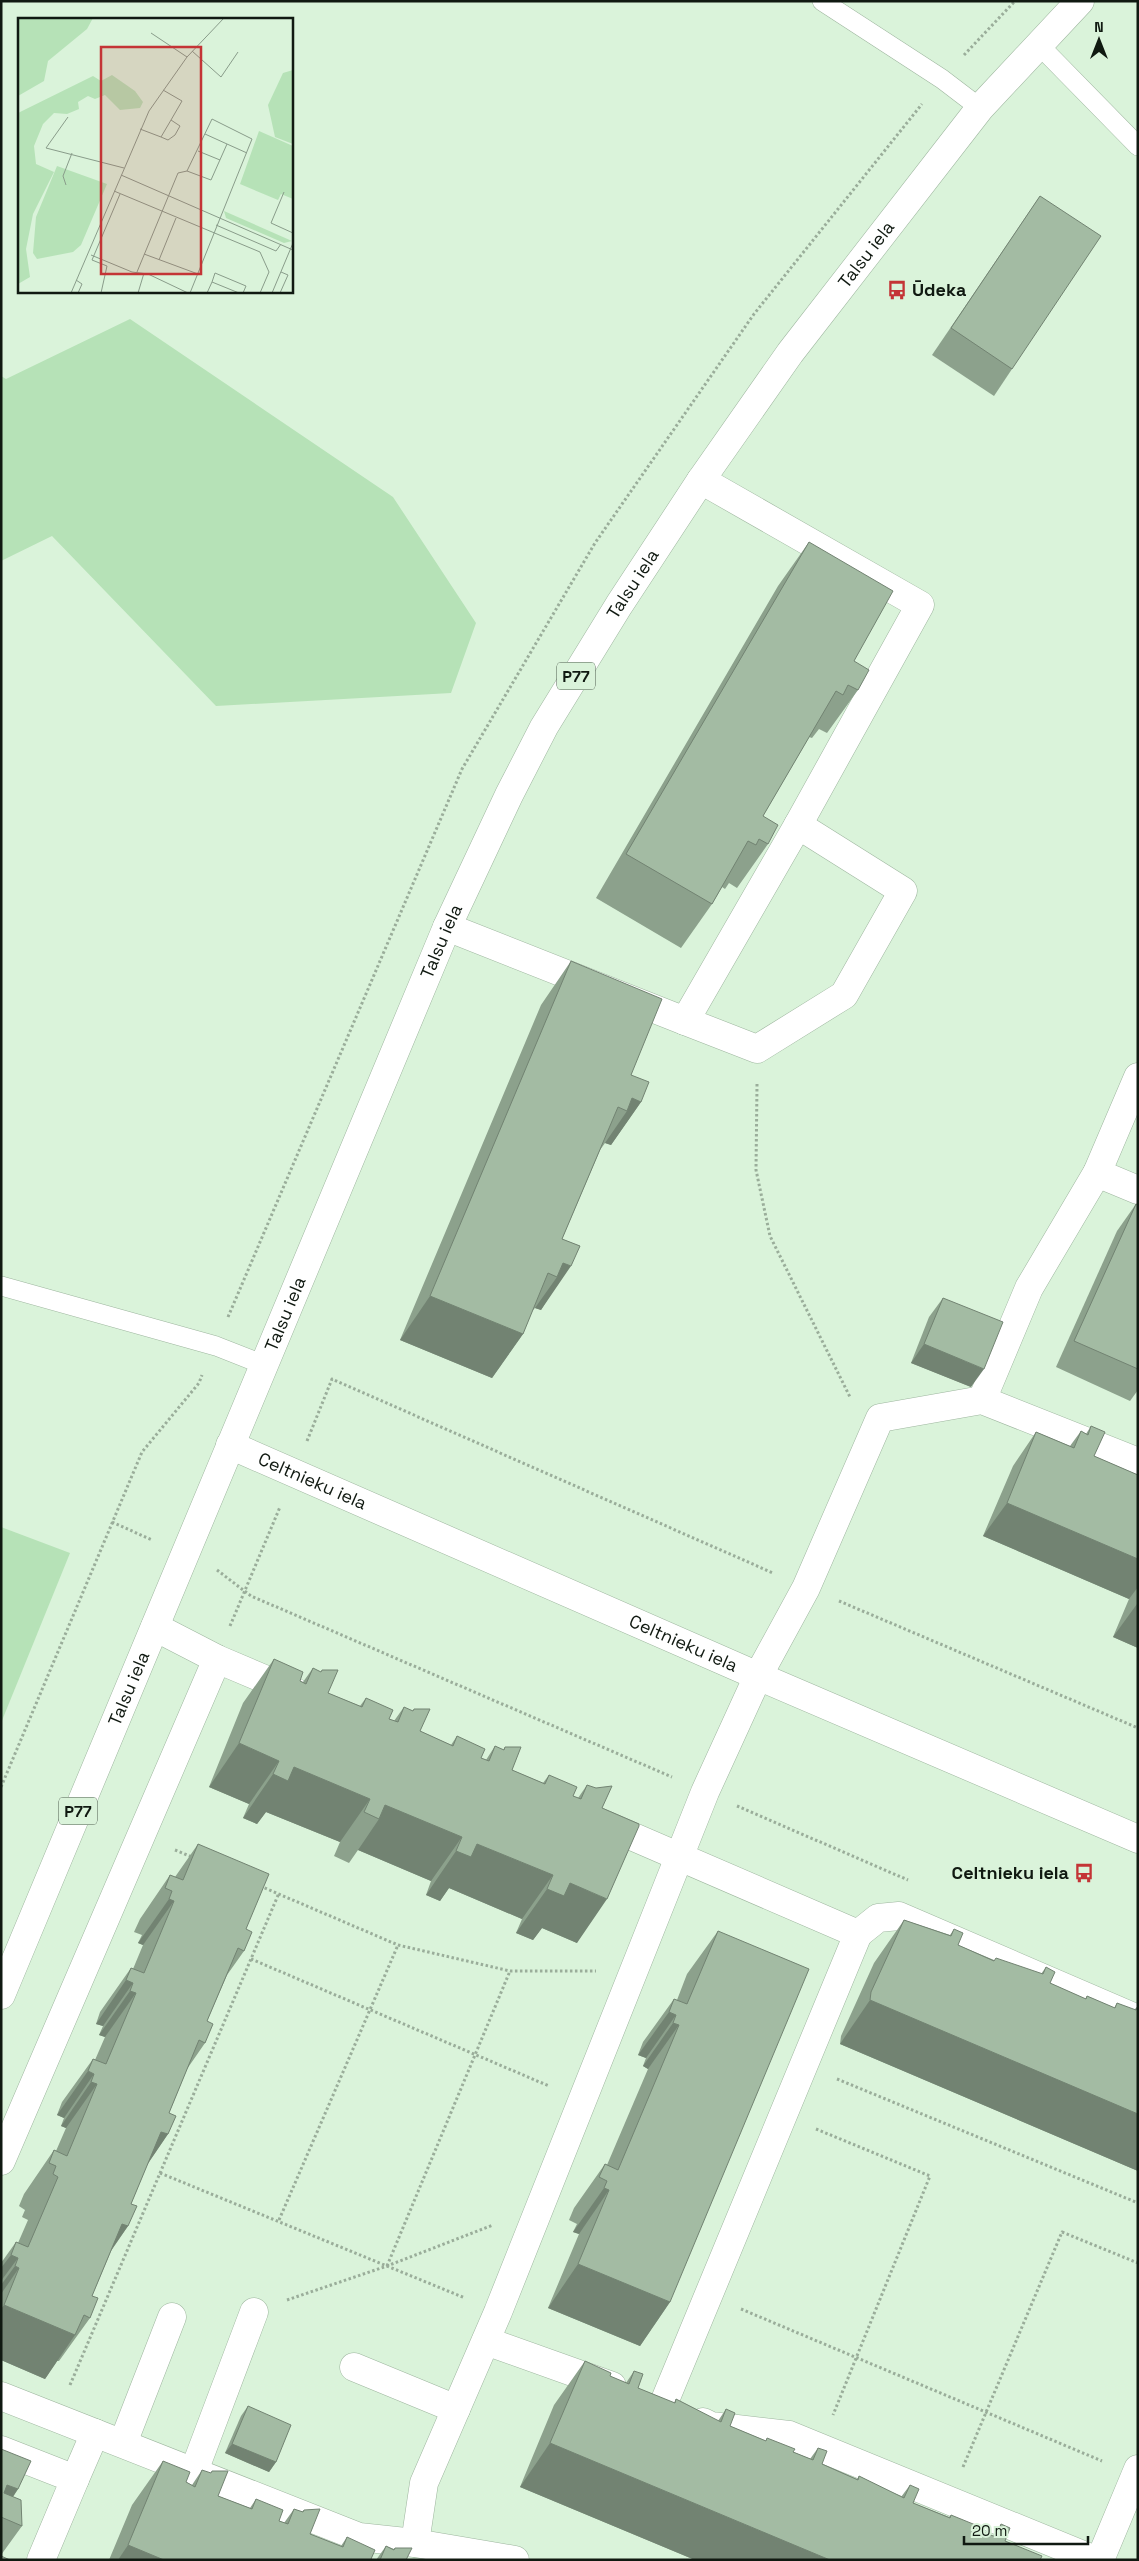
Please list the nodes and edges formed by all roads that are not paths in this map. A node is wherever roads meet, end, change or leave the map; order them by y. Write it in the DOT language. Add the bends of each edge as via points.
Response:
graph roads {
  1 [pos="822,1"];
  2 [pos="1080,1"];
  3 [pos="1039,45"];
  4 [pos="980,108"];
  5 [pos="1138,146"];
  6 [pos="701,480"];
  7 [pos="798,825"];
  8 [pos="447,927"];
  9 [pos="686,1021"];
  10 [pos="1138,1077"];
  11 [pos="1097,1173"];
  12 [pos="1138,1190"];
  13 [pos="1,1286"];
  14 [pos="264,1365"];
  15 [pos="982,1400"];
  16 [pos="230,1445"];
  17 [pos="1138,1462"];
  18 [pos="155,1627"];
  19 [pos="217,1659"];
  20 [pos="758,1676"];
  21 [pos="317,1702"];
  22 [pos="580,1814"];
  23 [pos="1138,1839"];
  24 [pos="680,1857"];
  25 [pos="858,1934"];
  26 [pos="1,1995"];
  27 [pos="1138,2019"];
  28 [pos="1,2161"];
  29 [pos="254,2312"];
  30 [pos="172,2317"];
  31 [pos="486,2341"];
  32 [pos="354,2367"];
  33 [pos="1,2396"];
  34 [pos="664,2405"];
  35 [pos="456,2409"];
  36 [pos="94,2433"];
  37 [pos="122,2443"];
  38 [pos="1,2450"];
  39 [pos="194,2471"];
  40 [pos="1136,2472"];
  41 [pos="75,2479"];
  42 [pos="415,2543"];
  43 [pos="502,2558"];
  44 [pos="41,2560"];
  45 [pos="1095,2560"];
  46 [pos="1100,2560"];
  1 -- 4 [label="lane" via="942,79"];
  2 -- 3 [label="street, Talsu iela / P77"];
  3 -- 4 [label="street, Talsu iela / P77"];
  3 -- 5 [label="lane"];
  4 -- 6 [label="street, Talsu iela / P77" via="790,353"];
  6 -- 7 [label="street" via="920,605"];
  6 -- 8 [label="street, Talsu iela / P77" via="544,727"];
  7 -- 9 [label="street"];
  7 -- 9 [label="street" via="903,890 844,995 757,1049"];
  8 -- 9 [label="street"];
  8 -- 14 [label="street, Talsu iela / P77"];
  10 -- 11 [label="street"];
  11 -- 12 [label="street"];
  11 -- 15 [label="street" via="1029,1288"];
  13 -- 14 [label="lane" via="216,1346"];
  14 -- 16 [label="street, Talsu iela / P77"];
  15 -- 17 [label="street"];
  15 -- 20 [label="street" via="880,1418 806,1588"];
  16 -- 18 [label="street, Talsu iela / P77"];
  16 -- 20 [label="street, Celtnieku iela"];
  18 -- 19 [label="street"];
  18 -- 26 [label="street, Talsu iela / P77"];
  19 -- 21 [label="street"];
  19 -- 28 [label="street"];
  20 -- 23 [label="street, Celtnieku iela"];
  20 -- 24 [label="street" via="705,1792"];
  22 -- 24 [label="street"];
  24 -- 25 [label="street"];
  24 -- 31 [label="street"];
  25 -- 27 [label="street" via="878,1918 899,1916"];
  25 -- 34 [label="street"];
  29 -- 39 [label="street"];
  30 -- 37 [label="street"];
  31 -- 34 [label="street"];
  31 -- 35 [label="street"];
  32 -- 35 [label="street"];
  33 -- 36 [label="street"];
  34 -- 45 [label="street" via="711,2426 789,2435"];
  35 -- 42 [label="street" via="424,2483"];
  36 -- 37 [label="street"];
  36 -- 41 [label="street"];
  37 -- 39 [label="street"];
  38 -- 41 [label="street"];
  39 -- 42 [label="street" via="359,2537"];
  40 -- 46 [label="street"];
  41 -- 44 [label="street"];
  42 -- 43 [label="street"];
}
